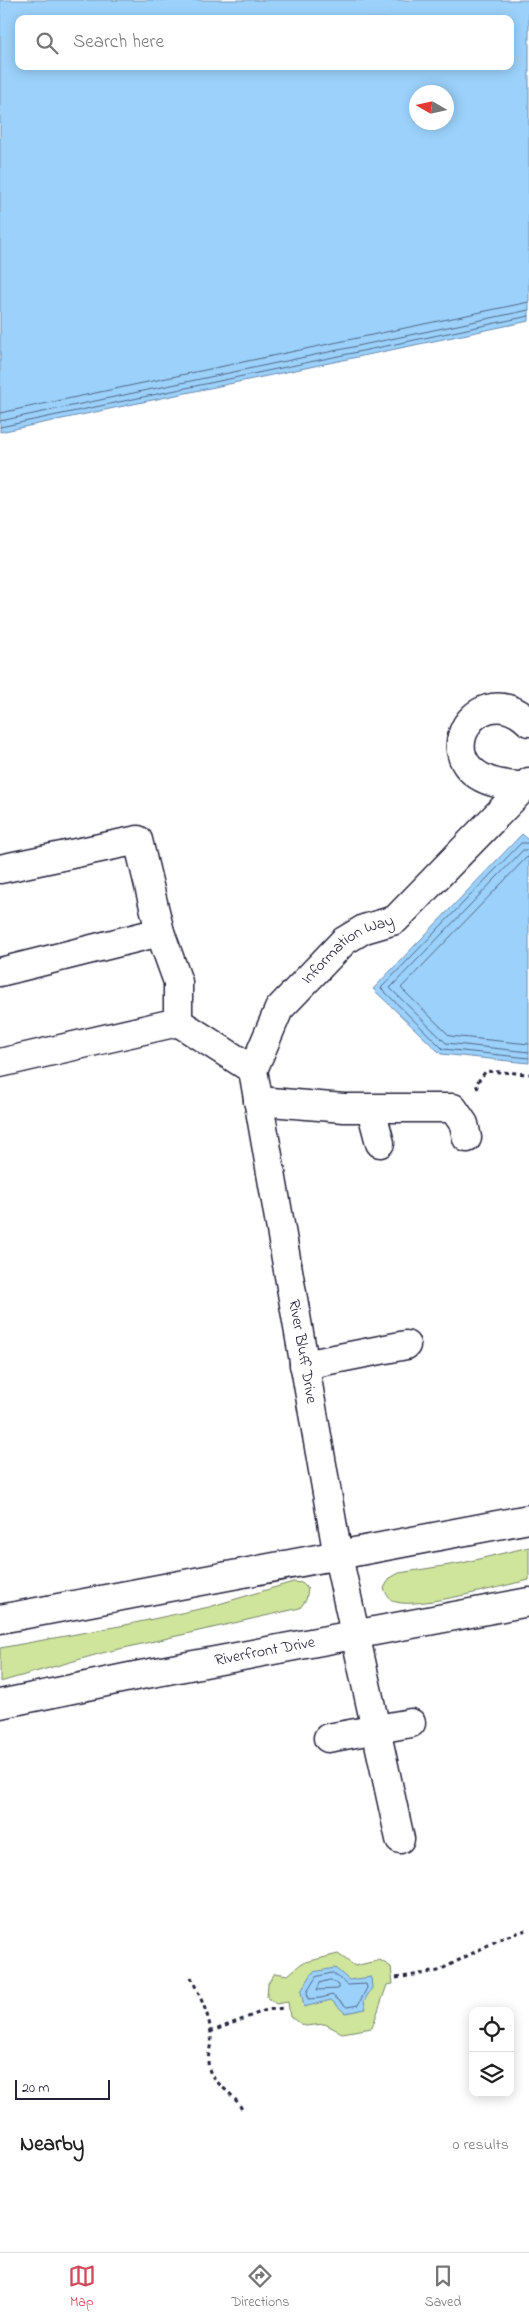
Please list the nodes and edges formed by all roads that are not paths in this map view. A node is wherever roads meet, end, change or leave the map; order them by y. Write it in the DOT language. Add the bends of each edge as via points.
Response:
graph roads {
  1 [pos="529,722"];
  2 [pos="527,784"];
  3 [pos="0,869"];
  4 [pos="160,932"];
  5 [pos="0,972"];
  6 [pos="178,1022"];
  7 [pos="0,1063"];
  8 [pos="253,1070"];
  9 [pos="258,1101"];
  10 [pos="371,1109"];
  11 [pos="467,1138"];
  12 [pos="380,1143"];
  13 [pos="406,1346"];
  14 [pos="304,1365"];
  15 [pos="529,1519"];
  16 [pos="338,1556"];
  17 [pos="529,1602"];
  18 [pos="0,1619"];
  19 [pos="355,1634"];
  20 [pos="0,1704"];
  21 [pos="411,1722"];
  22 [pos="376,1729"];
  23 [pos="328,1738"];
  24 [pos="400,1839"];
  1 -- 2 [label="street" via="520,713 496,706 473,717 461,739 464,758 474,774 484,781 508,786"];
  2 -- 8 [label="street, Information Way" via="395,920 364,929 344,941 318,968 279,1009"];
  3 -- 4 [label="street" via="138,840"];
  4 -- 5 [label="street"];
  4 -- 6 [label="street" via="178,982"];
  6 -- 7 [label="street"];
  6 -- 8 [label="street"];
  8 -- 9 [label="street, River Bluff Drive"];
  9 -- 10 [label="street"];
  9 -- 14 [label="street, River Bluff Drive"];
  10 -- 11 [label="street" via="453,1108 464,1124"];
  10 -- 12 [label="street"];
  13 -- 14 [label="street"];
  14 -- 16 [label="street, River Bluff Drive"];
  15 -- 16 [label="street"];
  16 -- 18 [label="street"];
  16 -- 19 [label="street, River Bluff Drive"];
  17 -- 19 [label="street, Riverfront Drive"];
  19 -- 20 [label="street, Riverfront Drive"];
  19 -- 22 [label="street, River Bluff Drive"];
  21 -- 22 [label="street"];
  22 -- 23 [label="street"];
  22 -- 24 [label="street, River Bluff Drive"];
}
